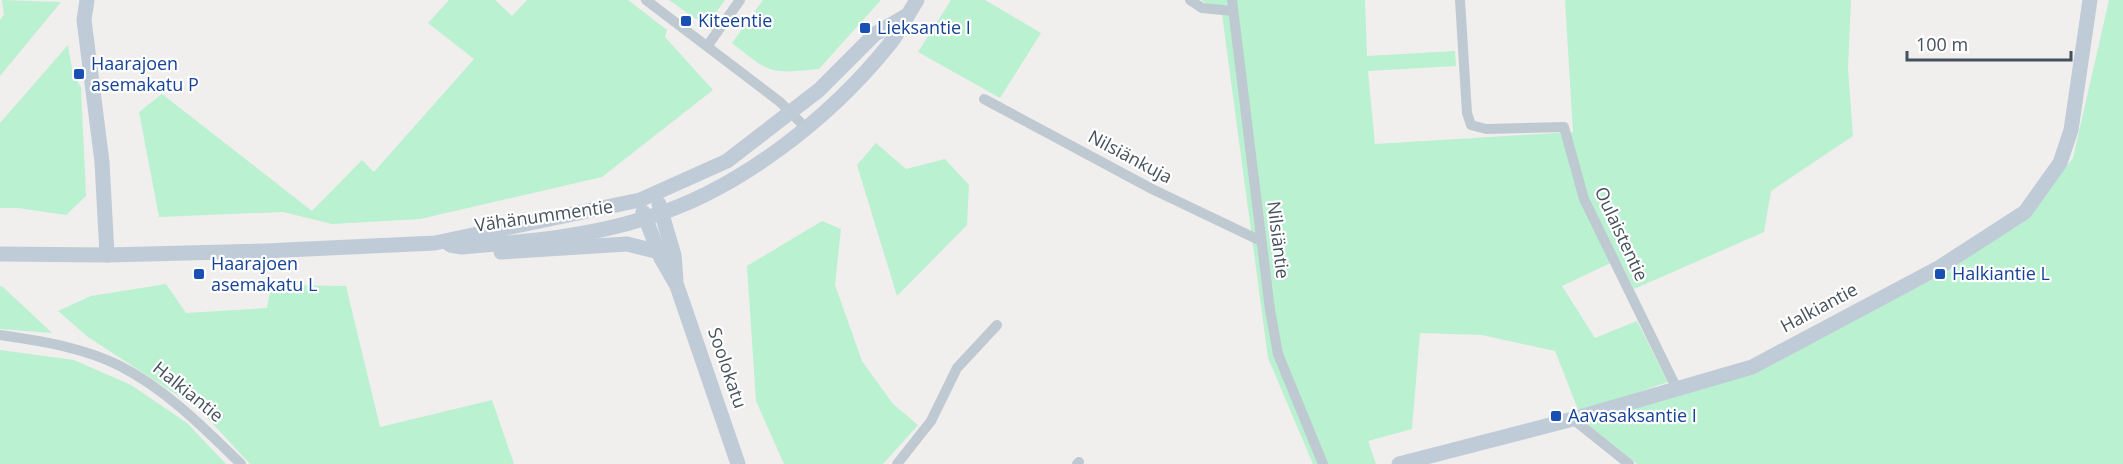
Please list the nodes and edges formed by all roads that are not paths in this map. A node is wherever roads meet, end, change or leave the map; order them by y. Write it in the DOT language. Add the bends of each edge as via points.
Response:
graph roads {
  1 [pos="87,0"];
  2 [pos="646,0"];
  3 [pos="740,0"];
  4 [pos="917,0"];
  5 [pos="1190,0"];
  6 [pos="1460,0"];
  7 [pos="2090,0"];
  8 [pos="1232,6"];
  9 [pos="906,16"];
  10 [pos="708,45"];
  11 [pos="984,99"];
  12 [pos="790,112"];
  13 [pos="805,127"];
  14 [pos="656,194"];
  15 [pos="640,200"];
  16 [pos="663,213"];
  17 [pos="645,219"];
  18 [pos="1261,241"];
  19 [pos="435,243"];
  20 [pos="462,247"];
  21 [pos="659,252"];
  22 [pos="0,254"];
  23 [pos="107,255"];
  24 [pos="677,286"];
  25 [pos="997,325"];
  26 [pos="0,335"];
  27 [pos="1676,387"];
  28 [pos="1573,419"];
  29 [pos="241,464"];
  30 [pos="738,464"];
  31 [pos="897,464"];
  32 [pos="1323,464"];
  33 [pos="1399,464"];
  34 [pos="1629,464"];
  1 -- 23 [label="main road" via="84,20 102,162"];
  2 -- 10 [label="street"];
  3 -- 10 [label="street"];
  4 -- 9 [label="main road, Vähänummentie"];
  5 -- 8 [label="street, Nilsiäntie" via="1202,8"];
  6 -- 27 [label="street, Oulaistentie" via="1471,125 1486,129 1564,127 1584,199"];
  7 -- 27 [label="main road, Halkiantie" via="2071,130 2060,163 2025,212 1940,267 1752,367"];
  8 -- 18 [label="street, Nilsiäntie"];
  9 -- 12 [label="main road, Vähänummentie" via="875,34 819,90"];
  9 -- 13 [label="main road, Vähänummentie" via="891,44 856,84"];
  10 -- 12 [label="street"];
  11 -- 18 [label="street, Nilsiänkuja" via="1152,189"];
  12 -- 13 [label="street"];
  12 -- 14 [label="main road, Vähänummentie" via="727,161"];
  13 -- 16 [label="main road, Vähänummentie" via="741,174"];
  14 -- 15 [label="main road, Vähänummentie"];
  14 -- 16 [label="main road, Soolokatu"];
  15 -- 17 [label="main road, Soolokatu"];
  15 -- 19 [label="main road, Vähänummentie"];
  16 -- 17 [label="main road, Vähänummentie"];
  16 -- 24 [label="main road, Soolokatu"];
  17 -- 20 [label="main road, Vähänummentie" via="570,235"];
  17 -- 21 [label="main road, Soolokatu"];
  18 -- 32 [label="street, Nilsiäntie" via="1278,354"];
  19 -- 20 [label="main road, Vähänummentie"];
  19 -- 23 [label="main road, Vähänummentie"];
  20 -- 21 [label="main road" via="515,252 627,244"];
  21 -- 24 [label="main road, Soolokatu"];
  22 -- 23 [label="main road, Vähänummentie"];
  24 -- 30 [label="main road, Soolokatu"];
  25 -- 31 [label="street" via="957,368 931,421"];
  26 -- 29 [label="street, Halkiantie" via="82,351 120,366 160,390"];
  27 -- 28 [label="main road, Halkiantie"];
  28 -- 33 [label="main road, Halkiantie"];
  28 -- 34 [label="street"];
}
